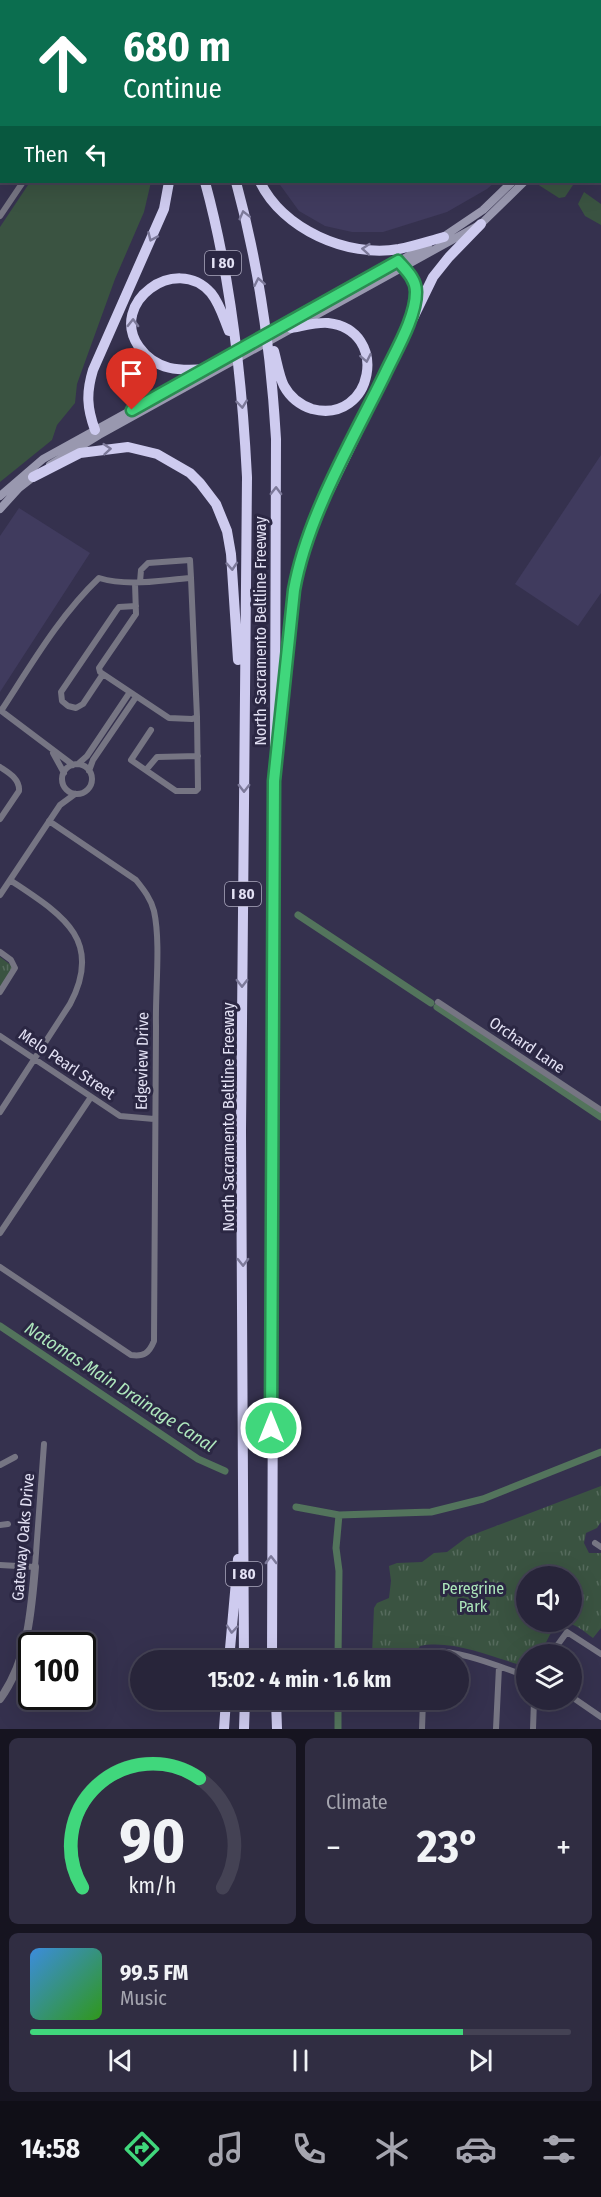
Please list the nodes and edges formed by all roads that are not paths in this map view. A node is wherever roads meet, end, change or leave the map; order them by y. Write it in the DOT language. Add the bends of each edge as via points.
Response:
graph roads {
  1 [pos="22,183"];
  2 [pos="169,183"];
  3 [pos="205,183"];
  4 [pos="236,183"];
  5 [pos="261,183"];
  6 [pos="511,183"];
  7 [pos="523,183"];
  8 [pos="0,216"];
  9 [pos="481,224"];
  10 [pos="444,237"];
  11 [pos="401,264"];
  12 [pos="265,316"];
  13 [pos="290,326"];
  14 [pos="235,346"];
  15 [pos="398,347"];
  16 [pos="221,364"];
  17 [pos="206,369"];
  18 [pos="97,432"];
  19 [pos="33,477"];
  20 [pos="0,495"];
  21 [pos="0,509"];
  22 [pos="191,578"];
  23 [pos="137,582"];
  24 [pos="136,606"];
  25 [pos="103,674"];
  26 [pos="130,692"];
  27 [pos="136,696"];
  28 [pos="0,710"];
  29 [pos="196,717"];
  30 [pos="151,730"];
  31 [pos="52,750"];
  32 [pos="244,755"];
  33 [pos="198,756"];
  34 [pos="75,765"];
  35 [pos="0,767"];
  36 [pos="146,770"];
  37 [pos="90,771"];
  38 [pos="64,773"];
  39 [pos="274,781"];
  40 [pos="64,786"];
  41 [pos="75,794"];
  42 [pos="60,805"];
  43 [pos="0,819"];
  44 [pos="49,821"];
  45 [pos="10,880"];
  46 [pos="0,895"];
  47 [pos="0,952"];
  48 [pos="0,992"];
  49 [pos="438,1002"];
  50 [pos="0,1036"];
  51 [pos="35,1059"];
  52 [pos="91,1097"];
  53 [pos="601,1110"];
  54 [pos="0,1112"];
  55 [pos="154,1119"];
  56 [pos="0,1233"];
  57 [pos="0,1267"];
  58 [pos="45,1444"];
  59 [pos="15,1457"];
  60 [pos="0,1465"];
  61 [pos="244,1487"];
  62 [pos="8,1524"];
  63 [pos="0,1525"];
  64 [pos="0,1565"];
  65 [pos="35,1567"];
  66 [pos="558,1644"];
  67 [pos="231,1650"];
  68 [pos="244,1650"];
  69 [pos="273,1650"];
  70 [pos="601,1654"];
  71 [pos="469,1658"];
  72 [pos="499,1667"];
  73 [pos="516,1673"];
  74 [pos="0,1699"];
  75 [pos="582,1704"];
  76 [pos="225,1710"];
  77 [pos="244,1710"];
  78 [pos="273,1710"];
  79 [pos="275,1710"];
  80 [pos="423,1710"];
  81 [pos="534,1710"];
  82 [pos="601,1717"];
  83 [pos="224,1728"];
  84 [pos="244,1729"];
  85 [pos="272,1729"];
  86 [pos="277,1729"];
  87 [pos="422,1729"];
  88 [pos="496,1729"];
  89 [pos="533,1729"];
  1 -- 8 [label="street"];
  2 -- 18 [label="highway, one-way" via="164,209 89,382 88,407"];
  3 -- 14 [label="highway, North Sacramento Beltline Freeway / I 80" via="227,280"];
  12 -- 4 [label="highway, North Sacramento Beltline Freeway / I 80, one-way"];
  10 -- 5 [label="highway, one-way" via="388,250 340,244 291,219 273,203"];
  6 -- 10 [label="main road" via="483,210"];
  7 -- 9 [label="main road"];
  9 -- 11 [label="main road"];
  9 -- 15 [label="highway" via="433,277"];
  10 -- 11 [label="main road"];
  11 -- 13 [label="main road"];
  11 -- 15 [label="highway" via="416,286 415,300"];
  13 -- 12 [label="highway, one-way" via="325,322 354,334 368,361 367,377 350,403 320,411 292,398 284,385"];
  39 -- 12 [label="highway, North Sacramento Beltline Freeway / I 80, one-way" via="276,440"];
  13 -- 16 [label="main road"];
  17 -- 14 [label="highway, one-way" via="167,369 141,351 133,337 131,319 136,304 147,291 176,278 201,284 214,298"];
  14 -- 32 [label="highway, North Sacramento Beltline Freeway / I 80, one-way" via="247,477"];
  15 -- 39 [label="highway" via="314,519 303,550 294,590"];
  16 -- 17 [label="main road"];
  16 -- 18 [label="main road"];
  17 -- 18 [label="main road"];
  18 -- 19 [label="main road"];
  18 -- 20 [label="main road" via="43,459"];
  19 -- 21 [label="main road"];
  19 -- 32 [label="highway, one-way" via="80,453 137,448 182,467 210,495 230,544"];
  22 -- 23 [label="street"];
  22 -- 23 [label="street" via="190,560 148,563"];
  22 -- 29 [label="street"];
  23 -- 24 [label="street"];
  23 -- 28 [label="street" via="99,578 48,640"];
  24 -- 25 [label="street" via="136,614 99,669"];
  24 -- 25 [label="street" via="116,611 61,692 62,701 76,708 83,704"];
  25 -- 26 [label="street"];
  26 -- 27 [label="street"];
  26 -- 34 [label="street" via="87,756"];
  27 -- 29 [label="street" via="169,718"];
  27 -- 37 [label="street" via="93,760"];
  28 -- 31 [label="street"];
  29 -- 33 [label="street"];
  30 -- 36 [label="street" via="131,760"];
  31 -- 34 [label="street"];
  31 -- 38 [label="street"];
  32 -- 61 [label="highway, North Sacramento Beltline Freeway / I 80, one-way"];
  33 -- 36 [label="street" via="157,756"];
  33 -- 36 [label="street" via="196,791 176,791"];
  34 -- 37 [label="street"];
  34 -- 38 [label="street"];
  35 -- 43 [label="street" via="19,786"];
  37 -- 41 [label="street" via="89,789"];
  38 -- 40 [label="street"];
  69 -- 39 [label="highway, North Sacramento Beltline Freeway / I 80, one-way"];
  40 -- 41 [label="street"];
  40 -- 42 [label="street"];
  41 -- 42 [label="street"];
  42 -- 44 [label="street"];
  44 -- 45 [label="street"];
  44 -- 55 [label="street, Edgeview Drive" via="136,880 151,903 156,940"];
  45 -- 46 [label="street"];
  45 -- 51 [label="street" via="58,912 77,937 83,960 80,986"];
  47 -- 48 [label="street" via="15,968"];
  49 -- 53 [label="street, Orchard Lane"];
  50 -- 51 [label="street, Melo Pearl Street"];
  51 -- 52 [label="street, Melo Pearl Street"];
  51 -- 54 [label="street"];
  52 -- 55 [label="street, Melo Pearl Street" via="120,1116"];
  52 -- 56 [label="street"];
  55 -- 57 [label="street, Edgeview Drive" via="154,1341 150,1351 132,1355"];
  58 -- 65 [label="street, Gateway Oaks Drive"];
  59 -- 60 [label="street"];
  61 -- 67 [label="highway, one-way"];
  61 -- 68 [label="highway, North Sacramento Beltline Freeway / I 80"];
  62 -- 63 [label="street"];
  64 -- 65 [label="street"];
  65 -- 74 [label="street, Gateway Oaks Drive" via="24,1649"];
  66 -- 70 [label="street" via="567,1632"];
  71 -- 72 [label="street"];
  72 -- 73 [label="street"];
  72 -- 88 [label="street"];
  75 -- 82 [label="street"];
  76 -- 83 [label="highway"];
  77 -- 84 [label="highway"];
  78 -- 85 [label="highway"];
  79 -- 86 [label="highway"];
  80 -- 87 [label="street"];
  81 -- 89 [label="street"];
}
